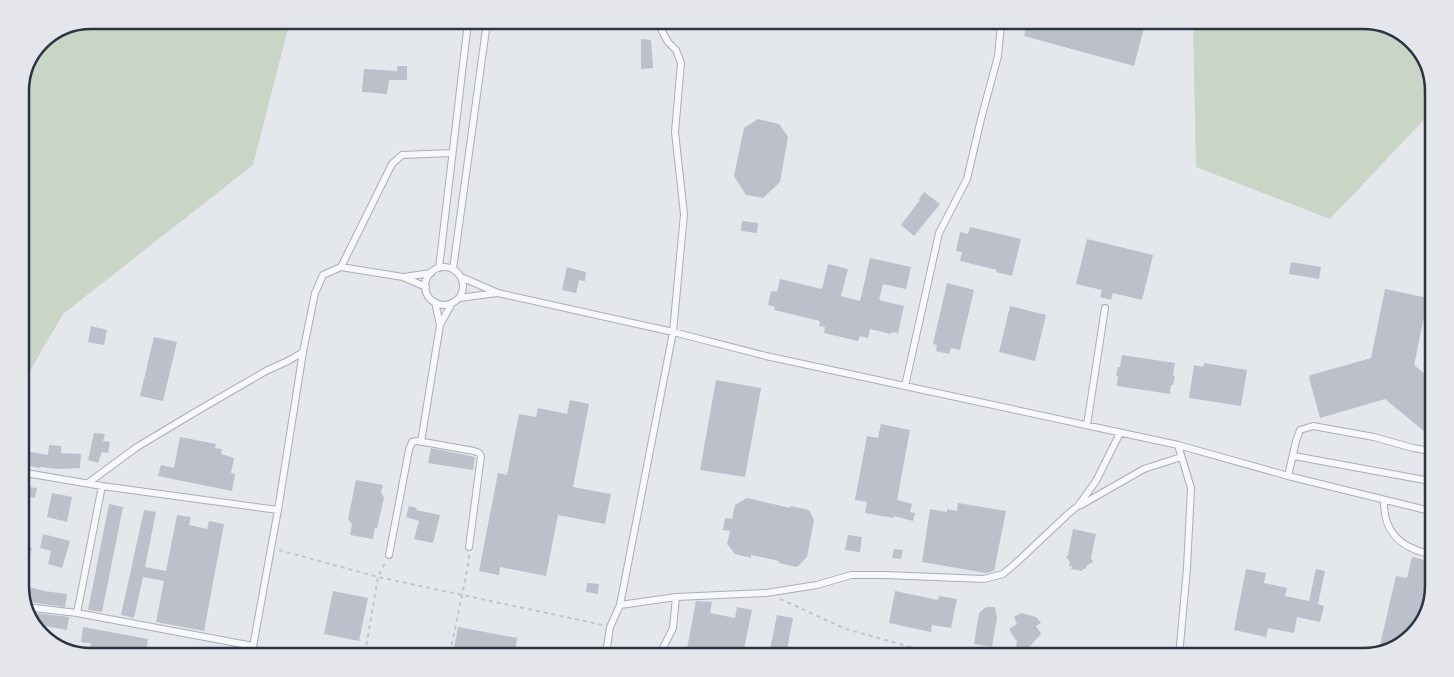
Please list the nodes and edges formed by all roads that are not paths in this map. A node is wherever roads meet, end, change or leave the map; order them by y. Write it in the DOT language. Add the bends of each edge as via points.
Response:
graph roads {
  1 [pos="467,29"];
  2 [pos="486,29"];
  3 [pos="662,29"];
  4 [pos="1001,29"];
  5 [pos="452,153"];
  6 [pos="341,267"];
  7 [pos="439,268"];
  8 [pos="453,269"];
  9 [pos="431,273"];
  10 [pos="402,277"];
  11 [pos="461,277"];
  12 [pos="426,287"];
  13 [pos="498,293"];
  14 [pos="459,298"];
  15 [pos="435,302"];
  16 [pos="452,303"];
  17 [pos="1105,308"];
  18 [pos="440,325"];
  19 [pos="673,332"];
  20 [pos="304,352"];
  21 [pos="905,386"];
  22 [pos="1087,425"];
  23 [pos="1120,432"];
  24 [pos="421,442"];
  25 [pos="1178,445"];
  26 [pos="1425,450"];
  27 [pos="1181,456"];
  28 [pos="1294,456"];
  29 [pos="29,473"];
  30 [pos="1288,476"];
  31 [pos="1425,480"];
  32 [pos="88,483"];
  33 [pos="102,486"];
  34 [pos="1384,500"];
  35 [pos="1078,506"];
  36 [pos="278,510"];
  37 [pos="1425,511"];
  38 [pos="469,547"];
  39 [pos="1425,553"];
  40 [pos="389,555"];
  41 [pos="676,597"];
  42 [pos="620,605"];
  43 [pos="33,608"];
  44 [pos="77,613"];
  45 [pos="248,648"];
  46 [pos="253,648"];
  47 [pos="607,648"];
  48 [pos="663,648"];
  49 [pos="1180,648"];
  1 -- 5 [label="lane"];
  2 -- 8 [label="lane"];
  3 -- 19 [label="lane" via="681,62 675,132 684,214"];
  4 -- 21 [label="lane" via="998,56 967,179 938,234"];
  5 -- 6 [label="lane" via="402,155 392,164"];
  5 -- 7 [label="lane"];
  6 -- 10 [label="lane"];
  6 -- 20 [label="lane" via="323,274 315,293"];
  7 -- 8 [label="lane"];
  7 -- 9 [label="lane"];
  8 -- 11 [label="lane"];
  9 -- 10 [label="lane"];
  9 -- 12 [label="lane"];
  10 -- 12 [label="lane"];
  11 -- 13 [label="lane"];
  11 -- 14 [label="lane" via="463,288"];
  12 -- 15 [label="lane"];
  13 -- 14 [label="lane"];
  13 -- 19 [label="lane"];
  14 -- 16 [label="lane"];
  15 -- 16 [label="lane" via="440,305"];
  15 -- 18 [label="lane"];
  16 -- 18 [label="lane"];
  17 -- 22 [label="lane"];
  18 -- 24 [label="lane"];
  19 -- 21 [label="lane"];
  19 -- 42 [label="lane"];
  20 -- 32 [label="lane" via="137,447"];
  20 -- 36 [label="lane"];
  21 -- 22 [label="lane"];
  22 -- 23 [label="lane"];
  23 -- 25 [label="lane"];
  23 -- 35 [label="lane" via="1096,481"];
  24 -- 38 [label="lane" via="474,451 481,456"];
  24 -- 40 [label="lane" via="412,442 409,450"];
  25 -- 27 [label="lane"];
  25 -- 30 [label="lane"];
  26 -- 28 [label="lane" via="1313,426 1300,430"];
  27 -- 35 [label="lane" via="1144,469"];
  27 -- 49 [label="lane" via="1191,488"];
  28 -- 30 [label="lane"];
  28 -- 31 [label="lane"];
  29 -- 32 [label="lane"];
  30 -- 34 [label="lane"];
  32 -- 33 [label="lane"];
  33 -- 36 [label="lane"];
  33 -- 44 [label="lane"];
  34 -- 37 [label="lane"];
  34 -- 39 [label="lane" via="1385,522 1391,532 1410,548"];
  35 -- 41 [label="lane" via="1003,574 984,579 851,575 816,585 766,593"];
  36 -- 46 [label="lane"];
  41 -- 42 [label="lane"];
  41 -- 48 [label="lane" via="673,628"];
  42 -- 47 [label="lane" via="610,627"];
  43 -- 44 [label="lane"];
  44 -- 45 [label="lane"];
}
